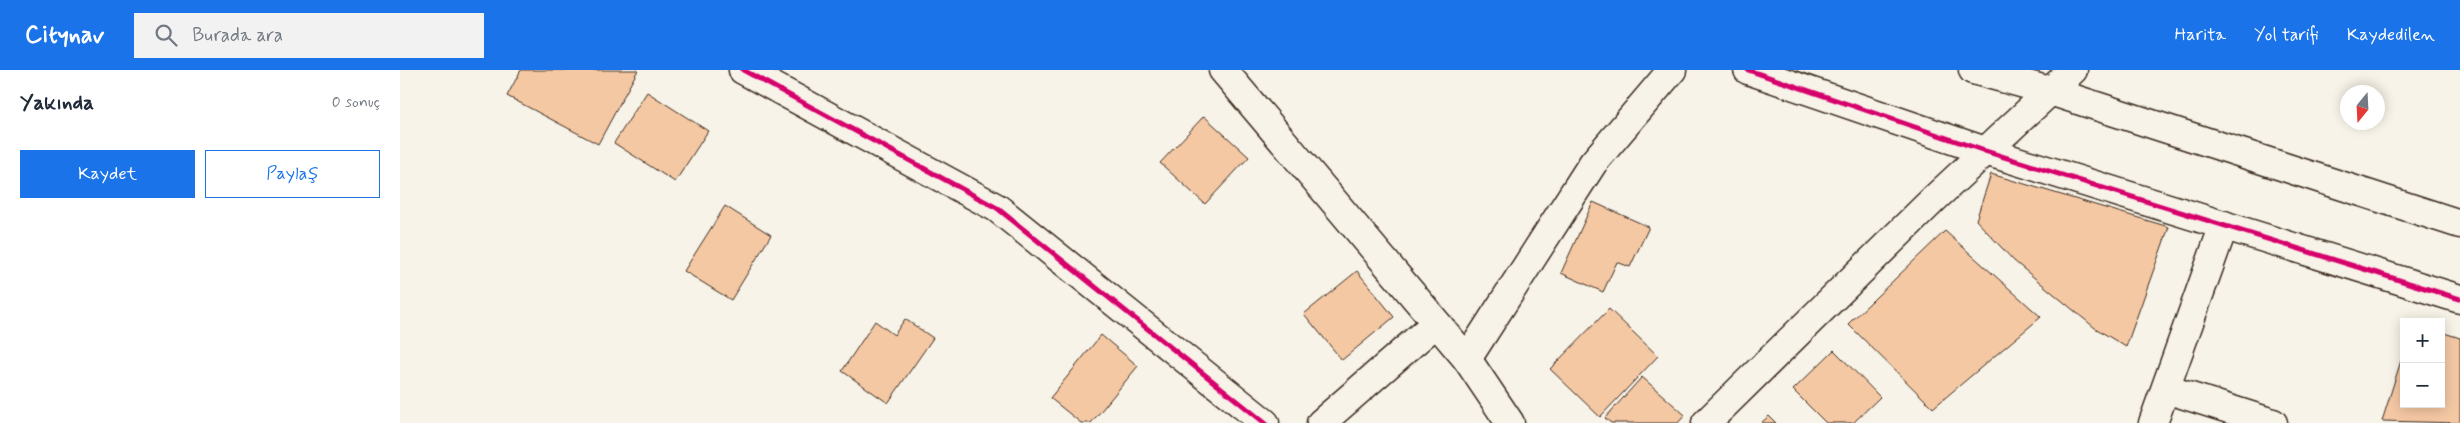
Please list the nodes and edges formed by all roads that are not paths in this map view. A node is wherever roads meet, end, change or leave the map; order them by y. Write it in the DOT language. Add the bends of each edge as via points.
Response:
graph roads {
  1 [pos="743,70"];
  2 [pos="1223,70"];
  3 [pos="1672,70"];
  4 [pos="1748,70"];
  5 [pos="1973,70"];
  6 [pos="2073,70"];
  7 [pos="2050,91"];
  8 [pos="1985,151"];
  9 [pos="2460,224"];
  10 [pos="2224,225"];
  11 [pos="2460,298"];
  12 [pos="1436,323"];
  13 [pos="1467,359"];
  14 [pos="2166,388"];
  15 [pos="1265,423"];
  16 [pos="1320,423"];
  17 [pos="1510,423"];
  18 [pos="1706,423"];
  19 [pos="2153,423"];
  20 [pos="2273,423"];
  1 -- 15 [label="street" via="997,208"];
  2 -- 12 [label="street"];
  3 -- 13 [label="street" via="1593,163"];
  4 -- 8 [label="street"];
  5 -- 7 [label="street"];
  6 -- 7 [label="street"];
  7 -- 8 [label="street"];
  7 -- 9 [label="street"];
  8 -- 10 [label="street"];
  8 -- 18 [label="street"];
  10 -- 11 [label="street"];
  10 -- 14 [label="street"];
  12 -- 13 [label="street"];
  12 -- 16 [label="street"];
  13 -- 17 [label="street"];
  14 -- 19 [label="street"];
  14 -- 20 [label="street"];
}
